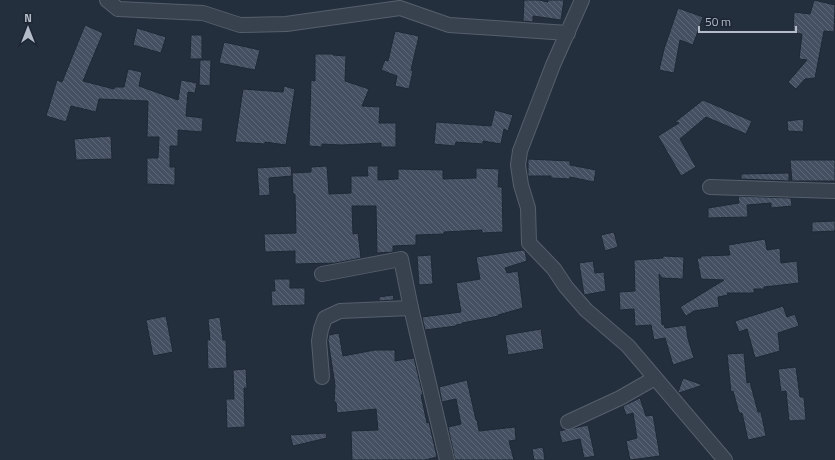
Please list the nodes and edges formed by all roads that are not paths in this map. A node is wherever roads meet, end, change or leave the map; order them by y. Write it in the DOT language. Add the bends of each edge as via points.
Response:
graph roads {
  1 [pos="107,0"];
  2 [pos="582,0"];
  3 [pos="568,33"];
  4 [pos="710,187"];
  5 [pos="835,190"];
  6 [pos="322,274"];
  7 [pos="411,308"];
  8 [pos="322,377"];
  9 [pos="655,378"];
  10 [pos="568,422"];
  11 [pos="447,460"];
  12 [pos="725,460"];
  1 -- 3 [label="street" via="118,9 203,13 240,25 286,24 400,8 449,25"];
  2 -- 3 [label="street"];
  3 -- 9 [label="street" via="520,151 518,165 528,208 529,243 554,269 586,310 628,346"];
  4 -- 5 [label="street"];
  6 -- 7 [label="street" via="401,259"];
  7 -- 8 [label="street" via="340,310 326,318 319,342"];
  7 -- 11 [label="street"];
  9 -- 10 [label="street" via="620,398"];
  9 -- 12 [label="street"];
}
